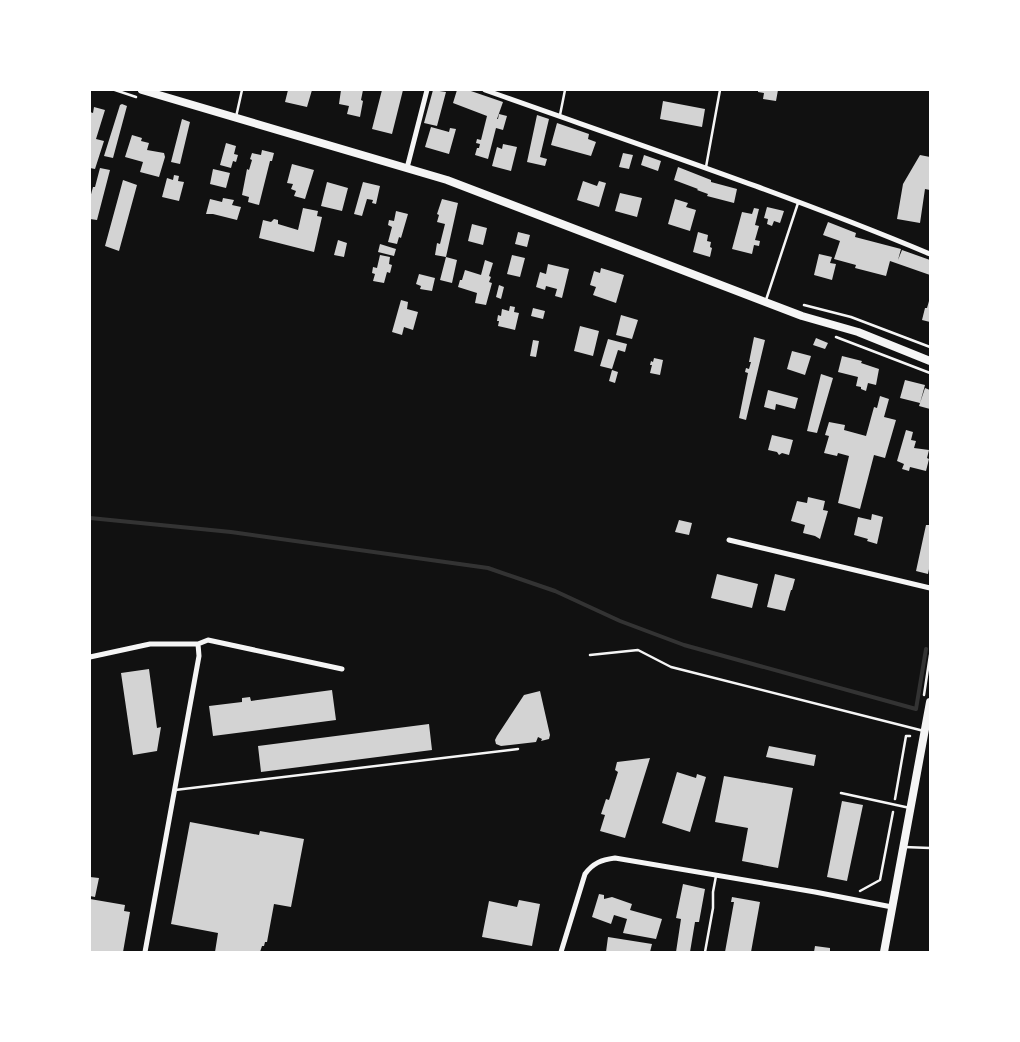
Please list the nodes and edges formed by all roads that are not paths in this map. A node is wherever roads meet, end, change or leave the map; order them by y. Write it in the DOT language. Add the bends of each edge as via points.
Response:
graph roads {
  1 [pos="142,90"];
  2 [pos="242,90"];
  3 [pos="427,90"];
  4 [pos="485,90"];
  5 [pos="565,90"];
  6 [pos="720,90"];
  7 [pos="560,116"];
  8 [pos="236,118"];
  9 [pos="706,167"];
  10 [pos="407,168"];
  11 [pos="799,202"];
  12 [pos="930,254"];
  13 [pos="765,302"];
  14 [pos="930,361"];
  15 [pos="729,540"];
  16 [pos="930,588"];
  17 [pos="198,644"];
  18 [pos="590,655"];
  19 [pos="90,657"];
  20 [pos="342,669"];
  21 [pos="930,702"];
  22 [pos="925,732"];
  23 [pos="518,749"];
  24 [pos="175,790"];
  25 [pos="841,793"];
  26 [pos="911,808"];
  27 [pos="904,847"];
  28 [pos="930,848"];
  29 [pos="716,876"];
  30 [pos="892,907"];
  31 [pos="145,952"];
  32 [pos="560,952"];
  33 [pos="705,952"];
  34 [pos="884,952"];
  1 -- 8 [label="main road"];
  2 -- 8 [label="lane"];
  3 -- 10 [label="street"];
  4 -- 7 [label="street"];
  5 -- 7 [label="lane"];
  6 -- 9 [label="lane"];
  7 -- 9 [label="street"];
  8 -- 10 [label="main road"];
  9 -- 11 [label="street"];
  10 -- 13 [label="main road" via="447,180"];
  11 -- 12 [label="street"];
  11 -- 13 [label="lane"];
  13 -- 14 [label="main road" via="858,332"];
  15 -- 16 [label="street"];
  17 -- 19 [label="street" via="150,644"];
  17 -- 20 [label="street" via="208,640"];
  17 -- 24 [label="street" via="199,656"];
  18 -- 22 [label="lane" via="638,650 671,667"];
  21 -- 22 [label="main road"];
  22 -- 26 [label="main road"];
  23 -- 24 [label="lane"];
  24 -- 31 [label="street"];
  25 -- 26 [label="lane"];
  26 -- 27 [label="main road"];
  27 -- 28 [label="lane"];
  27 -- 30 [label="main road"];
  29 -- 30 [label="street"];
  29 -- 32 [label="street" via="615,858 596,862 585,874"];
  29 -- 33 [label="lane"];
  30 -- 34 [label="main road"];
}
